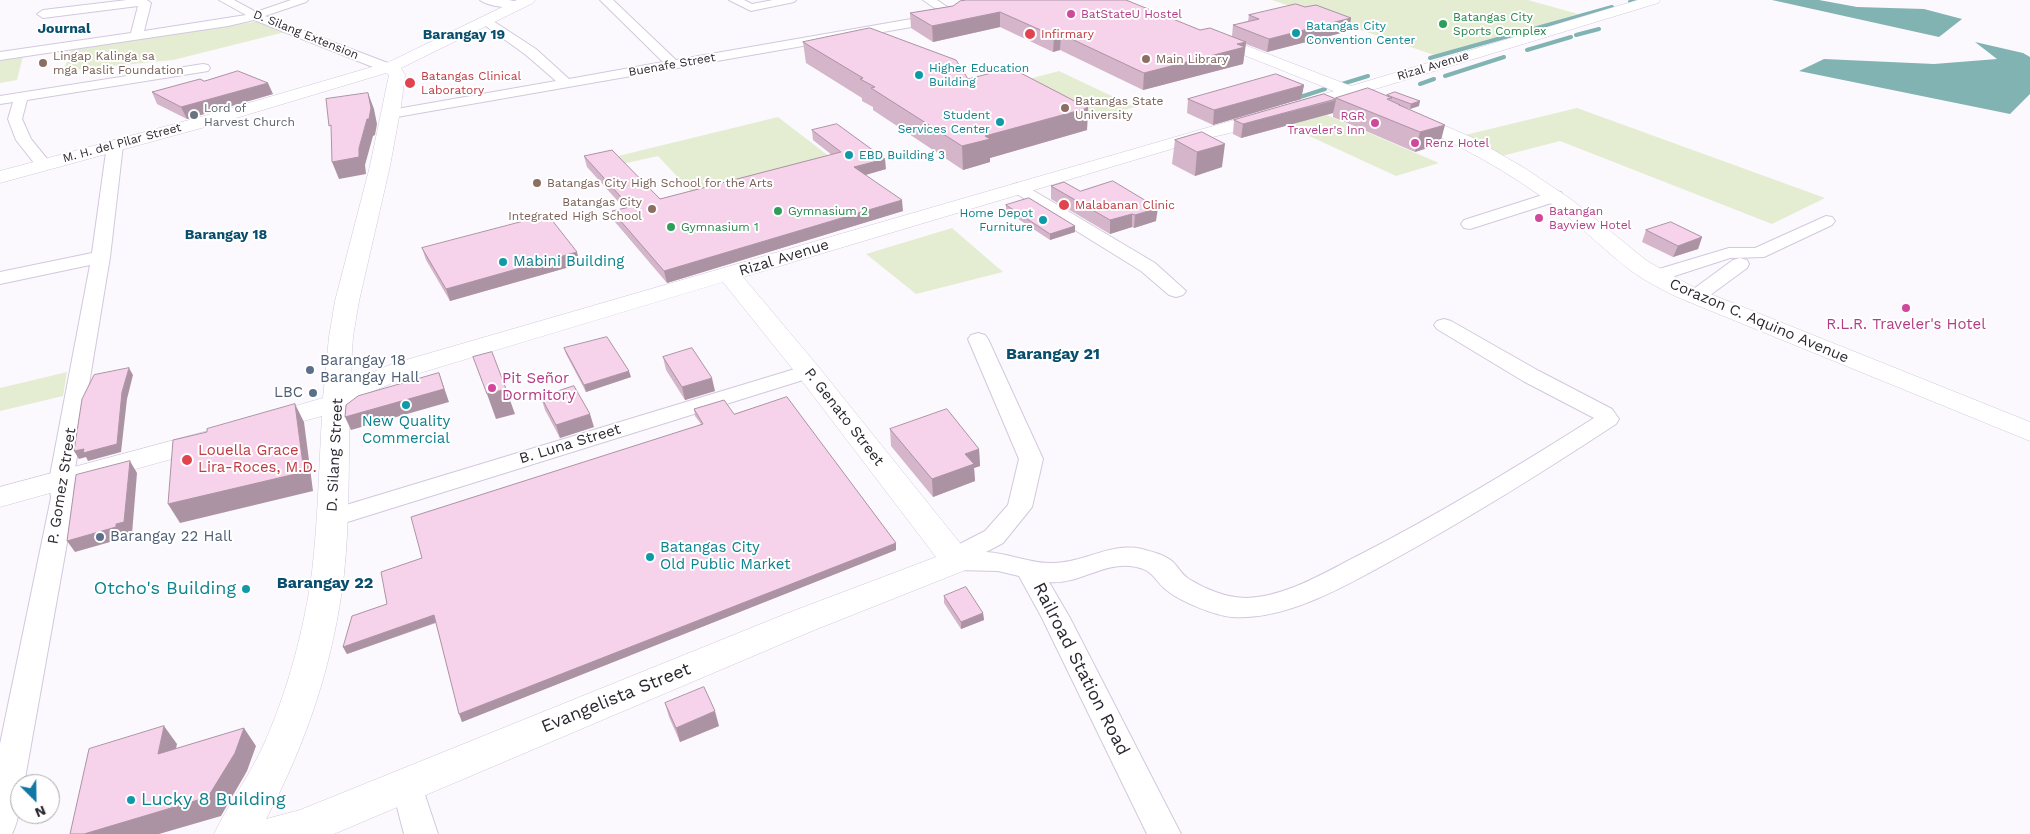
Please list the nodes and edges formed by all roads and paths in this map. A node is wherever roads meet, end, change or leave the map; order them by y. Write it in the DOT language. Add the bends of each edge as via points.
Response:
graph roads {
  1 [pos="45,0"];
  2 [pos="226,0"];
  3 [pos="302,0"];
  4 [pos="486,0"];
  5 [pos="606,0"];
  6 [pos="790,0"];
  7 [pos="929,0"];
  8 [pos="1602,0"];
  9 [pos="1653,0"];
  10 [pos="523,2"];
  11 [pos="734,6"];
  12 [pos="1629,7"];
  13 [pos="254,16"];
  14 [pos="487,21"];
  15 [pos="1199,32"];
  16 [pos="137,35"];
  17 [pos="0,56"];
  18 [pos="673,65"];
  19 [pos="203,68"];
  20 [pos="388,68"];
  21 [pos="567,84"];
  22 [pos="1350,92"];
  23 [pos="21,97"];
  24 [pos="0,100"];
  25 [pos="1371,101"];
  26 [pos="1389,108"];
  27 [pos="391,114"];
  28 [pos="116,145"];
  29 [pos="44,165"];
  30 [pos="0,177"];
  31 [pos="1023,191"];
  32 [pos="1555,196"];
  33 [pos="1826,221"];
  34 [pos="1470,224"];
  35 [pos="102,257"];
  36 [pos="1740,264"];
  37 [pos="1656,276"];
  38 [pos="0,278"];
  39 [pos="732,279"];
  40 [pos="1176,290"];
  41 [pos="1695,297"];
  42 [pos="1444,325"];
  43 [pos="978,339"];
  44 [pos="808,371"];
  45 [pos="336,403"];
  46 [pos="2030,432"];
  47 [pos="62,481"];
  48 [pos="0,497"];
  49 [pos="332,518"];
  50 [pos="956,559"];
  51 [pos="1028,568"];
  52 [pos="407,784"];
  53 [pos="0,825"];
  54 [pos="235,834"];
  55 [pos="275,834"];
  56 [pos="421,834"];
  57 [pos="1164,834"];
  1 -- 16 [label="street" via="41,19 145,3"];
  2 -- 13 [label="street, D. Silang Extension"];
  3 -- 13 [label="street"];
  4 -- 10 [label="street"];
  5 -- 18 [label="street"];
  6 -- 11 [label="street" via="751,8"];
  7 -- 18 [label="street, Buenafe Street" via="953,15"];
  8 -- 12 [label="main road"];
  9 -- 12 [label="main road, Rizal Avenue"];
  10 -- 14 [label="main road, M. H. del Pilar Street"];
  12 -- 22 [label="main road, Rizal Avenue"];
  13 -- 16 [label="street"];
  13 -- 20 [label="street, D. Silang Extension"];
  14 -- 20 [label="main road, M. H. del Pilar Street"];
  14 -- 21 [label="street" via="531,52"];
  15 -- 22 [label="main road"];
  16 -- 17 [label="street" via="31,47"];
  18 -- 21 [label="street, Buenafe Street"];
  19 -- 23 [label="street"];
  20 -- 27 [label="main road, D. Silang Street" via="397,76"];
  20 -- 28 [label="main road, M. H. del Pilar Street"];
  21 -- 27 [label="street, Buenafe Street"];
  22 -- 25 [label="main road"];
  22 -- 31 [label="main road, Rizal Avenue" via="1237,126 1214,139"];
  23 -- 24 [label="street"];
  23 -- 29 [label="street" via="15,119 24,140"];
  26 -- 32 [label="main road, Corazon C. Aquino Avenue" via="1448,132"];
  27 -- 45 [label="main road, D. Silang Street" via="349,287"];
  28 -- 29 [label="main road, M. H. del Pilar Street"];
  28 -- 35 [label="street, P. Gomez Street"];
  29 -- 30 [label="main road, M. H. del Pilar Street"];
  31 -- 39 [label="main road, Rizal Avenue"];
  31 -- 40 [label="street" via="1148,266"];
  32 -- 34 [label="street"];
  32 -- 37 [label="main road, Corazon C. Aquino Avenue" via="1639,266"];
  33 -- 37 [label="street" via="1758,253 1729,253"];
  35 -- 38 [label="street"];
  35 -- 47 [label="street, P. Gomez Street"];
  36 -- 41 [label="street"];
  37 -- 41 [label="main road, Corazon C. Aquino Avenue"];
  39 -- 44 [label="main road, P. Genato Street"];
  39 -- 45 [label="main road, Rizal Avenue"];
  41 -- 46 [label="main road, Corazon C. Aquino Avenue"];
  42 -- 51 [label="street" via="1608,419 1452,517 1330,582 1283,600 1247,608 1228,607 1186,590 1161,566 1129,556 1062,572"];
  43 -- 50 [label="street" via="1031,459 1020,507 994,536"];
  44 -- 49 [label="street, B. Luna Street"];
  44 -- 50 [label="main road, P. Genato Street"];
  45 -- 47 [label="main road, Rizal Avenue"];
  45 -- 49 [label="main road, D. Silang Street"];
  47 -- 48 [label="main road, Rizal Avenue"];
  47 -- 53 [label="street, P. Gomez Street" via="62,498"];
  49 -- 54 [label="main road, D. Silang Street" via="324,598 300,696 275,764"];
  50 -- 51 [label="street, Railroad Station Road"];
  50 -- 52 [label="main road, Evangelista Street"];
  51 -- 57 [label="street, Railroad Station Road" via="1061,627"];
  52 -- 55 [label="main road, Evangelista Street" via="303,828"];
  52 -- 56 [label="street"];
}
